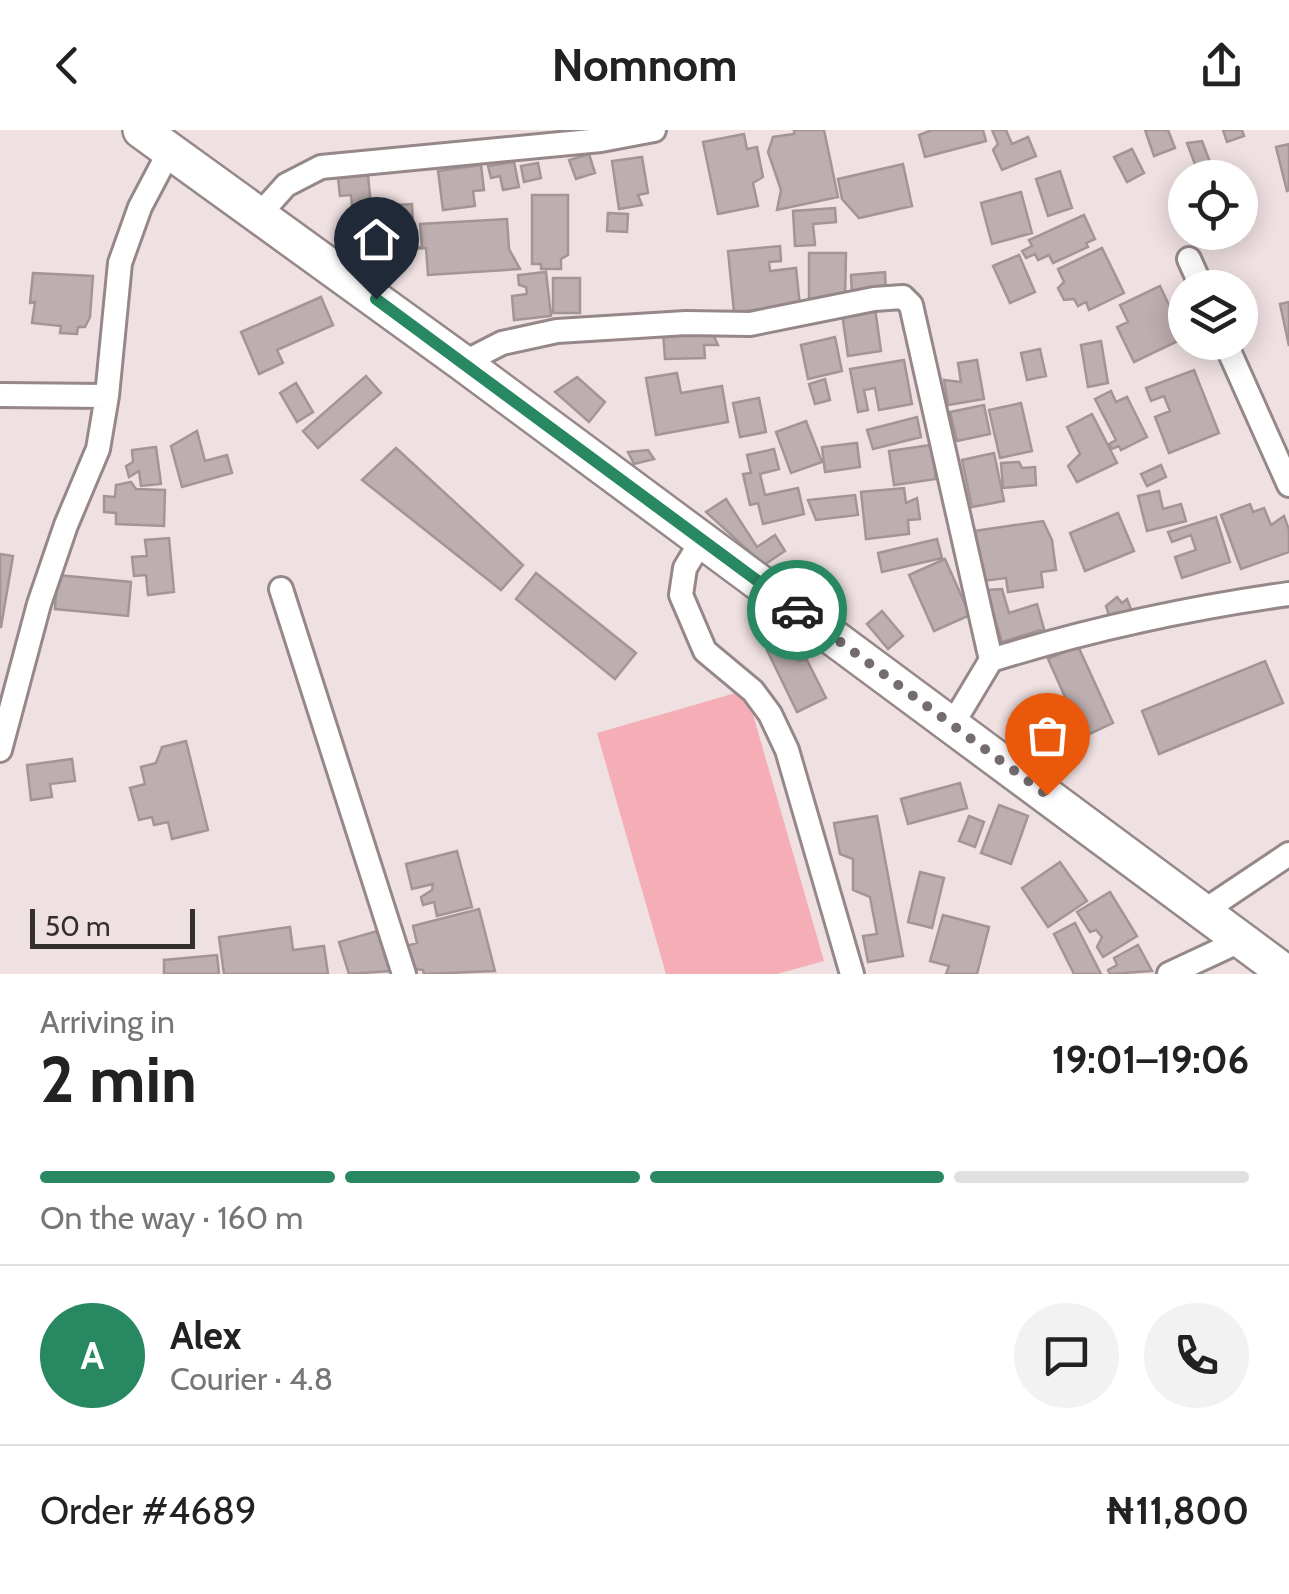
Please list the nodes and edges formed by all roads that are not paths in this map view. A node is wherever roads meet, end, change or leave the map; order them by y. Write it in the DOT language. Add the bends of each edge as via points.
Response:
graph roads {
  1 [pos="141,130"];
  2 [pos="654,130"];
  3 [pos="170,150"];
  4 [pos="260,214"];
  5 [pos="1189,259"];
  6 [pos="1194,270"];
  7 [pos="1233,360"];
  8 [pos="463,362"];
  9 [pos="0,395"];
  10 [pos="108,396"];
  11 [pos="1289,485"];
  12 [pos="702,540"];
  13 [pos="281,588"];
  14 [pos="1289,594"];
  15 [pos="991,660"];
  16 [pos="6,703"];
  17 [pos="952,725"];
  18 [pos="0,750"];
  19 [pos="1289,854"];
  20 [pos="1204,911"];
  21 [pos="1242,940"];
  22 [pos="404,974"];
  23 [pos="852,974"];
  24 [pos="1169,974"];
  25 [pos="1287,974"];
  1 -- 3 [label="main road"];
  2 -- 4 [label="street" via="320,167 286,185"];
  3 -- 4 [label="main road"];
  3 -- 10 [label="street" via="120,263"];
  4 -- 8 [label="main road"];
  5 -- 6 [label="street"];
  7 -- 11 [label="street"];
  8 -- 12 [label="main road"];
  8 -- 15 [label="street" via="502,343 557,331 750,324 903,297 912,305"];
  9 -- 10 [label="street"];
  10 -- 16 [label="street" via="98,449"];
  12 -- 17 [label="main road"];
  12 -- 23 [label="street" via="686,568 682,595 705,651 753,691 787,750"];
  13 -- 22 [label="street"];
  14 -- 15 [label="street" via="1216,604"];
  15 -- 17 [label="street"];
  16 -- 18 [label="street"];
  17 -- 20 [label="main road"];
  19 -- 20 [label="street"];
  20 -- 21 [label="main road"];
  21 -- 24 [label="street"];
  21 -- 25 [label="main road"];
}
